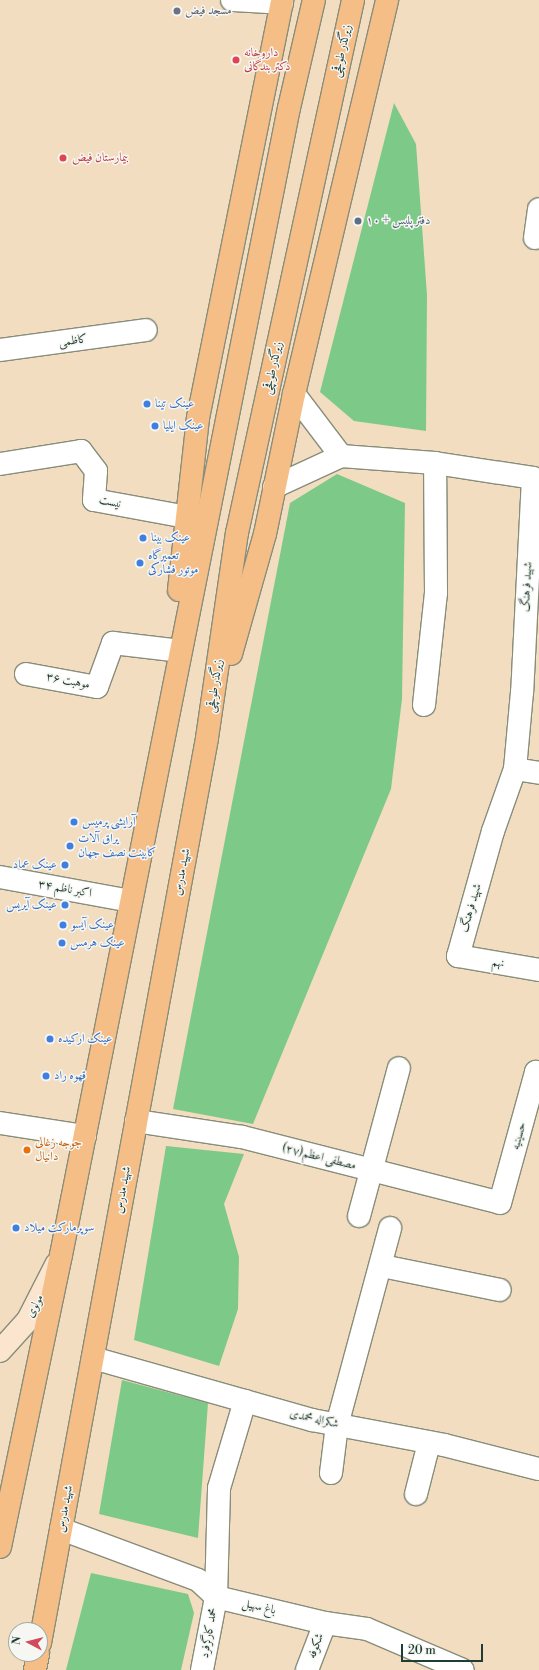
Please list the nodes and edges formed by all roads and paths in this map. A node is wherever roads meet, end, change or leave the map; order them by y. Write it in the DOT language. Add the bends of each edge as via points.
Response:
graph roads {
  1 [pos="232,0"];
  2 [pos="314,0"];
  3 [pos="353,0"];
  4 [pos="387,0"];
  5 [pos="400,0"];
  6 [pos="282,2"];
  7 [pos="374,54"];
  8 [pos="539,209"];
  9 [pos="535,238"];
  10 [pos="146,330"];
  11 [pos="0,350"];
  12 [pos="294,394"];
  13 [pos="341,456"];
  14 [pos="435,463"];
  15 [pos="0,464"];
  16 [pos="274,487"];
  17 [pos="187,517"];
  18 [pos="535,519"];
  19 [pos="173,650"];
  20 [pos="26,674"];
  21 [pos="531,693"];
  22 [pos="424,705"];
  23 [pos="165,726"];
  24 [pos="207,738"];
  25 [pos="515,769"];
  26 [pos="539,773"];
  27 [pos="0,877"];
  28 [pos="131,900"];
  29 [pos="458,956"];
  30 [pos="539,970"];
  31 [pos="399,1068"];
  32 [pos="539,1073"];
  33 [pos="136,1121"];
  34 [pos="0,1123"];
  35 [pos="531,1124"];
  36 [pos="85,1136"];
  37 [pos="372,1170"];
  38 [pos="500,1203"];
  39 [pos="360,1216"];
  40 [pos="390,1228"];
  41 [pos="61,1255"];
  42 [pos="382,1266"];
  43 [pos="500,1290"];
  44 [pos="0,1351"];
  45 [pos="93,1358"];
  46 [pos="245,1401"];
  47 [pos="337,1425"];
  48 [pos="429,1443"];
  49 [pos="539,1469"];
  50 [pos="331,1473"];
  51 [pos="416,1494"];
  52 [pos="61,1529"];
  53 [pos="0,1547"];
  54 [pos="216,1597"];
  55 [pos="44,1622"];
  56 [pos="325,1623"];
  57 [pos="456,1669"];
  58 [pos="202,1670"];
  59 [pos="307,1670"];
  1 -- 6 [label="street"];
  2 -- 23 [label="main road" via="289,108"];
  3 -- 24 [label="main road, زیرگذر طوقچی" via="237,533"];
  4 -- 7 [label="main road"];
  5 -- 7 [label="main road"];
  6 -- 17 [label="main road" via="198,418"];
  7 -- 12 [label="main road"];
  8 -- 9 [label="street"];
  10 -- 11 [label="street, کاظمی"];
  12 -- 13 [label="street"];
  12 -- 16 [label="main road"];
  13 -- 14 [label="street, شهید فرهنگ"];
  13 -- 16 [label="street, شهید فرهنگ"];
  14 -- 18 [label="street, شهید فرهنگ" via="533,478"];
  14 -- 22 [label="street" via="436,593"];
  15 -- 17 [label="street, نیست" via="81,451 96,471 94,500"];
  16 -- 24 [label="main road" via="265,534"];
  17 -- 19 [label="main road"];
  18 -- 21 [label="street, شهید فرهنگ"];
  19 -- 20 [label="street, ۳۶ موهبت" via="113,642 97,687"];
  19 -- 23 [label="main road"];
  21 -- 25 [label="street, شهید فرهنگ"];
  23 -- 28 [label="main road"];
  24 -- 33 [label="main road, شهید مدرس"];
  25 -- 26 [label="street"];
  25 -- 29 [label="street, شهید فرهنگ" via="493,831"];
  27 -- 28 [label="street, ۳۴ اکبر ناظم"];
  28 -- 36 [label="main road"];
  29 -- 30 [label="street, نهم"];
  31 -- 37 [label="street"];
  32 -- 35 [label="street, حسینیه" via="536,1072"];
  33 -- 37 [label="street, مصطفی اعظم(۲۷)" via="242,1137"];
  33 -- 45 [label="main road, شهید مدرس"];
  34 -- 36 [label="street"];
  35 -- 38 [label="street, حسینیه"];
  36 -- 41 [label="main road"];
  37 -- 38 [label="street, مصطفی اعظم(۲۷)"];
  37 -- 39 [label="street"];
  40 -- 42 [label="street"];
  41 -- 44 [label="main road, مولوی" via="28,1320"];
  41 -- 53 [label="main road"];
  42 -- 43 [label="street"];
  42 -- 47 [label="street"];
  45 -- 46 [label="street, شکراله محمدی"];
  45 -- 52 [label="main road, شهید مدرس"];
  46 -- 47 [label="street, شکراله محمدی"];
  46 -- 54 [label="street, محمد کارگرفرد" via="219,1488"];
  47 -- 48 [label="street, شکراله محمدی"];
  47 -- 50 [label="street"];
  48 -- 49 [label="street, شکراله محمدی"];
  48 -- 51 [label="street"];
  52 -- 54 [label="street, باغ سهیل" via="198,1580"];
  52 -- 55 [label="main road, شهید مدرس"];
  54 -- 56 [label="street, باغ سهیل"];
  54 -- 58 [label="street, محمد کارگرفرد"];
  56 -- 57 [label="street, باغ سهیل" via="367,1629"];
  56 -- 59 [label="street, شکوفه"];
}
